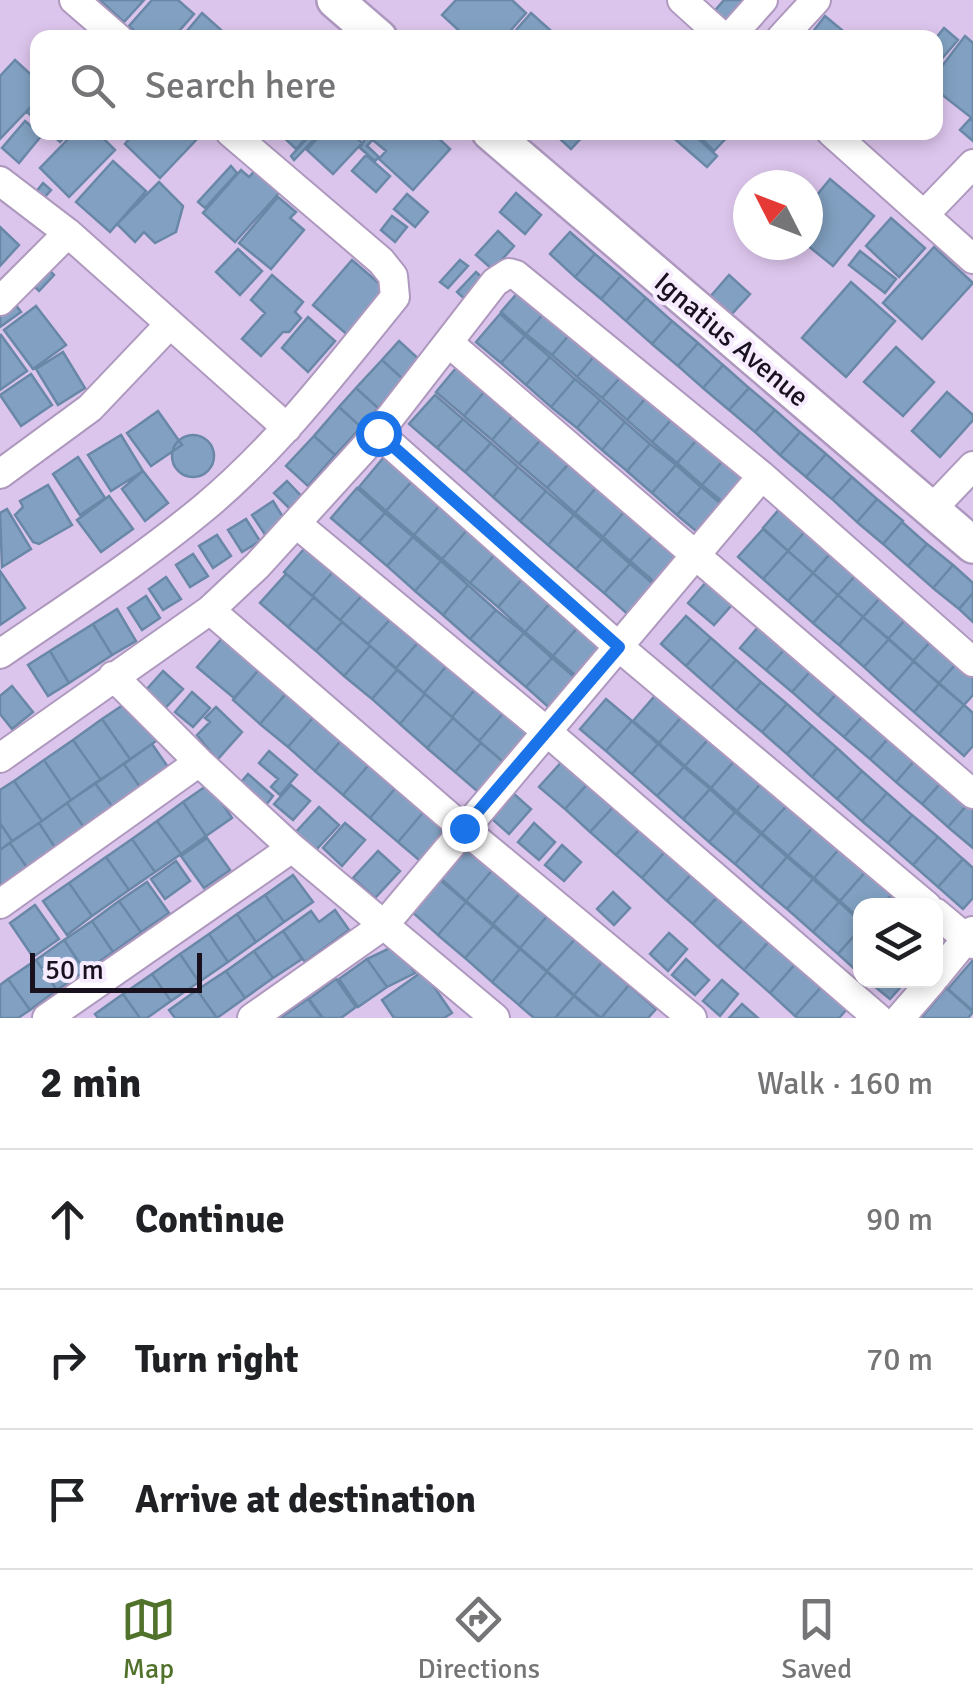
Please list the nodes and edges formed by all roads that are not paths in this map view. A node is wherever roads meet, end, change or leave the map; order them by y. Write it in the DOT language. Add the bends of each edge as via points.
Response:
graph roads {
  1 [pos="74,0"];
  2 [pos="335,0"];
  3 [pos="682,0"];
  4 [pos="763,0"];
  5 [pos="816,0"];
  6 [pos="109,30"];
  7 [pos="370,30"];
  8 [pos="717,30"];
  9 [pos="734,30"];
  10 [pos="788,30"];
  11 [pos="239,140"];
  12 [pos="499,140"];
  13 [pos="840,140"];
  14 [pos="973,164"];
  15 [pos="0,181"];
  16 [pos="924,216"];
  17 [pos="68,233"];
  18 [pos="968,243"];
  19 [pos="0,300"];
  20 [pos="169,325"];
  21 [pos="450,343"];
  22 [pos="287,428"];
  23 [pos="378,433"];
  24 [pos="973,466"];
  25 [pos="0,474"];
  26 [pos="762,476"];
  27 [pos="932,510"];
  28 [pos="298,524"];
  29 [pos="973,546"];
  30 [pos="697,554"];
  31 [pos="210,610"];
  32 [pos="619,647"];
  33 [pos="0,654"];
  34 [pos="973,662"];
  35 [pos="114,676"];
  36 [pos="545,730"];
  37 [pos="0,758"];
  38 [pos="200,762"];
  39 [pos="973,794"];
  40 [pos="464,828"];
  41 [pos="292,848"];
  42 [pos="917,898"];
  43 [pos="0,904"];
  44 [pos="943,917"];
  45 [pos="384,925"];
  46 [pos="971,938"];
  47 [pos="943,968"];
  48 [pos="926,988"];
  49 [pos="476,1013"];
  50 [pos="47,1018"];
  51 [pos="252,1018"];
  52 [pos="692,1018"];
  53 [pos="878,1018"];
  54 [pos="900,1018"];
  1 -- 6 [label="street"];
  2 -- 7 [label="street"];
  3 -- 8 [label="street"];
  4 -- 9 [label="street"];
  5 -- 10 [label="street"];
  11 -- 22 [label="street" via="392,276 395,297"];
  12 -- 27 [label="street, Ignatius Avenue"];
  13 -- 16 [label="street"];
  14 -- 16 [label="street"];
  15 -- 17 [label="street"];
  16 -- 18 [label="street"];
  17 -- 19 [label="street"];
  17 -- 20 [label="street"];
  20 -- 22 [label="street"];
  20 -- 25 [label="street" via="90,408"];
  21 -- 23 [label="street"];
  21 -- 26 [label="street" via="495,282 516,275"];
  21 -- 30 [label="street"];
  22 -- 33 [label="street" via="140,558"];
  23 -- 28 [label="street"];
  23 -- 32 [label="street"];
  24 -- 27 [label="street"];
  26 -- 30 [label="street"];
  26 -- 34 [label="street"];
  27 -- 29 [label="street, Ignatius Avenue"];
  28 -- 31 [label="street"];
  28 -- 36 [label="street"];
  30 -- 32 [label="street"];
  30 -- 39 [label="street"];
  31 -- 35 [label="street"];
  31 -- 40 [label="street"];
  32 -- 36 [label="street"];
  32 -- 42 [label="street"];
  35 -- 37 [label="street"];
  35 -- 38 [label="street"];
  36 -- 40 [label="street"];
  36 -- 53 [label="street"];
  38 -- 41 [label="street"];
  38 -- 43 [label="street"];
  40 -- 45 [label="street"];
  40 -- 52 [label="street"];
  41 -- 45 [label="street"];
  41 -- 50 [label="street"];
  44 -- 46 [label="street"];
  45 -- 49 [label="street"];
  45 -- 51 [label="street"];
  46 -- 47 [label="street"];
  48 -- 54 [label="street"];
}
